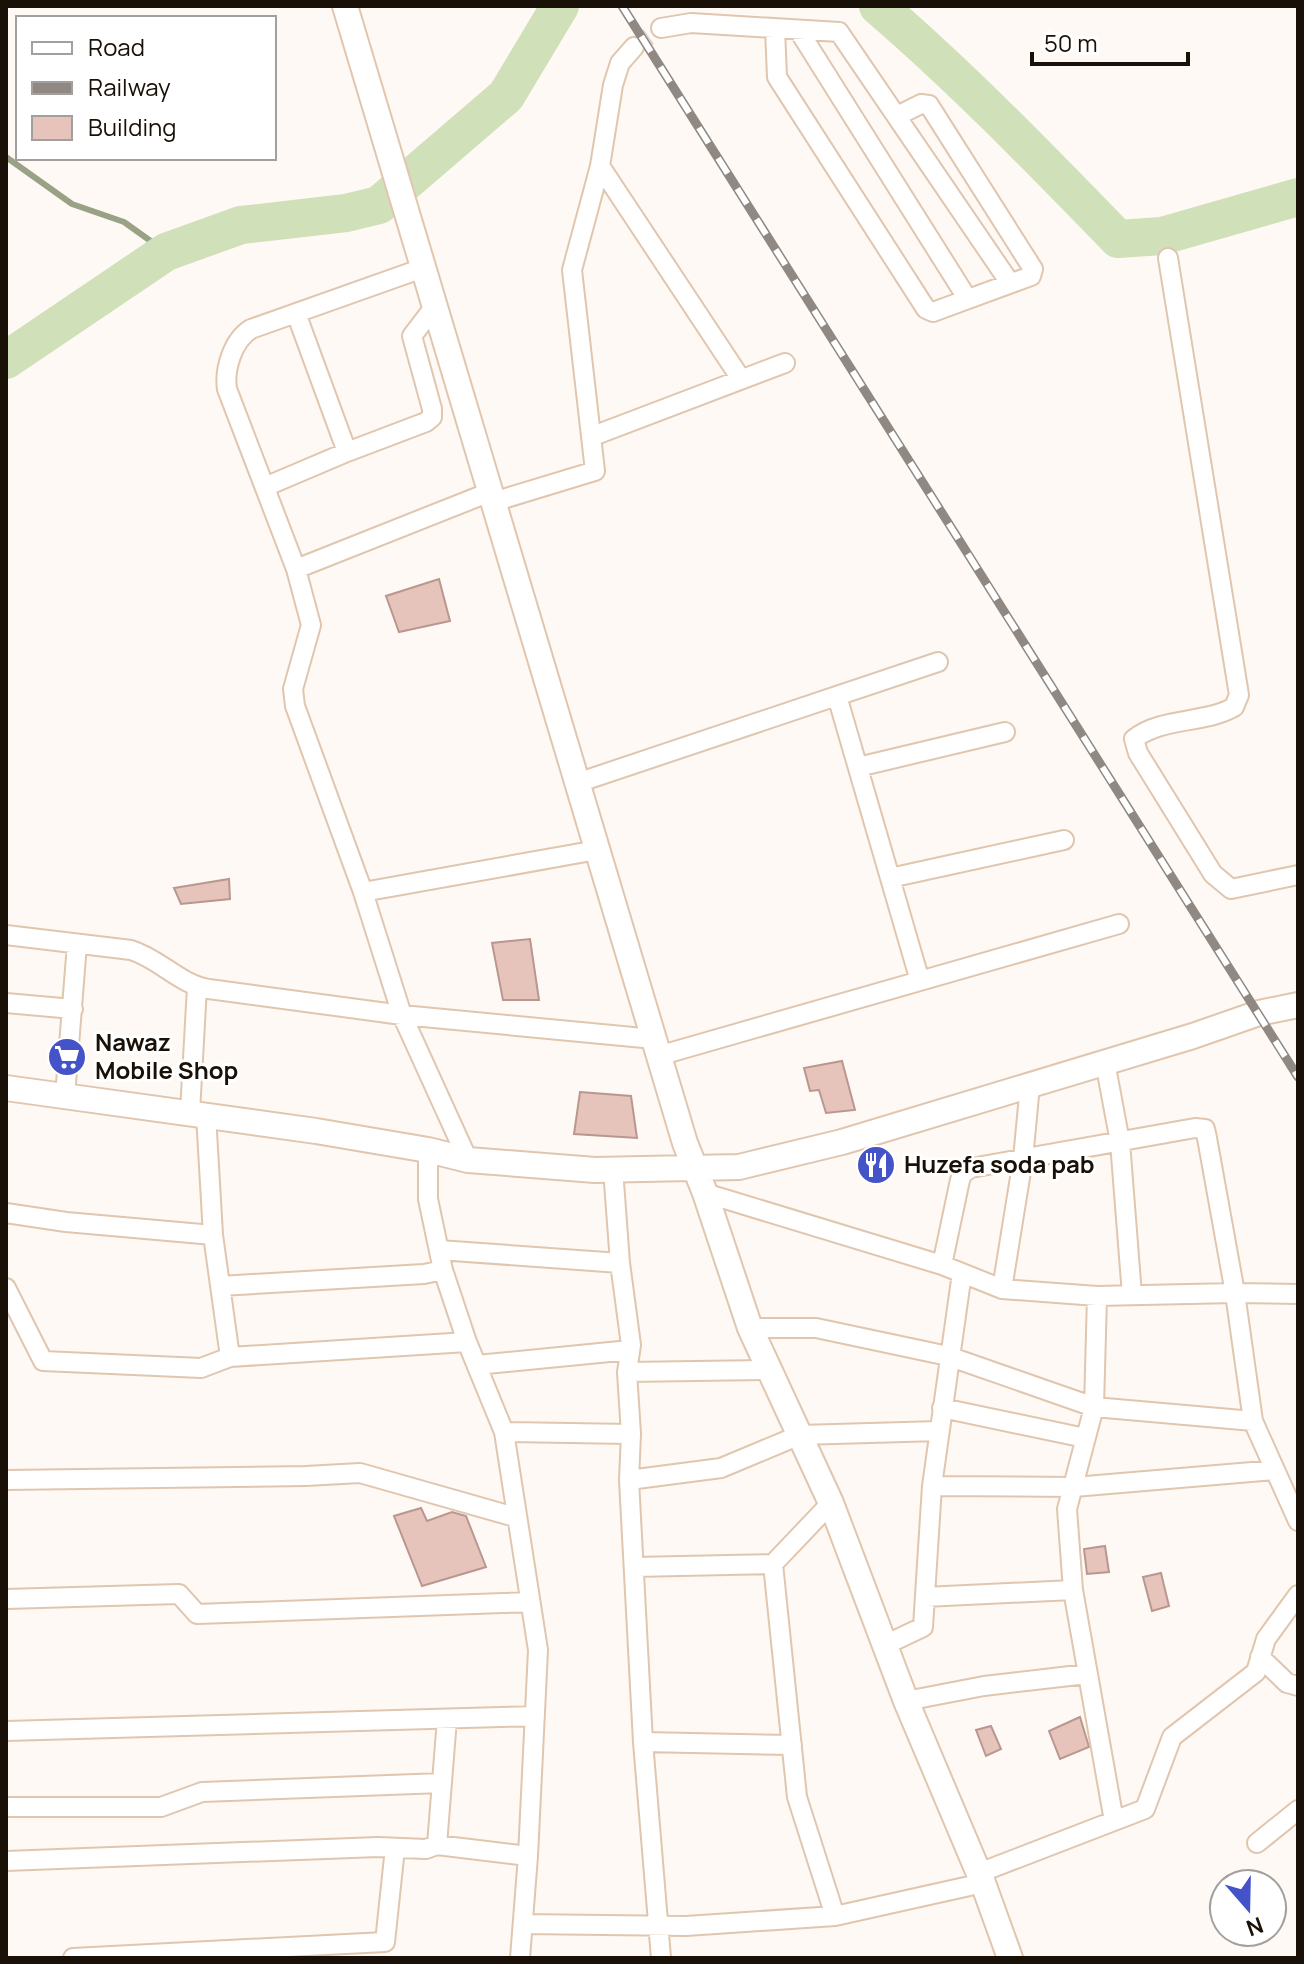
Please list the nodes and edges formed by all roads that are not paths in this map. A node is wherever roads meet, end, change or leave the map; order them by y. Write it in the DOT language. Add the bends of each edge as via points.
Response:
graph roads {
  1 [pos="345,6"];
  2 [pos="661,28"];
  3 [pos="775,29"];
  4 [pos="799,31"];
  5 [pos="634,47"];
  6 [pos="897,116"];
  7 [pos="600,166"];
  8 [pos="1168,258"];
  9 [pos="423,268"];
  10 [pos="1010,283"];
  11 [pos="967,298"];
  12 [pos="435,306"];
  13 [pos="296,313"];
  14 [pos="785,363"];
  15 [pos="741,379"];
  16 [pos="593,436"];
  17 [pos="347,452"];
  18 [pos="267,486"];
  19 [pos="492,497"];
  20 [pos="296,569"];
  21 [pos="938,662"];
  22 [pos="837,696"];
  23 [pos="1005,732"];
  24 [pos="858,767"];
  25 [pos="577,783"];
  26 [pos="1064,840"];
  27 [pos="597,850"];
  28 [pos="1298,875"];
  29 [pos="890,878"];
  30 [pos="363,892"];
  31 [pos="1119,924"];
  32 [pos="6,935"];
  33 [pos="77,944"];
  34 [pos="920,981"];
  35 [pos="197,987"];
  36 [pos="6,1003"];
  37 [pos="1298,1005"];
  38 [pos="73,1009"];
  39 [pos="402,1015"];
  40 [pos="656,1048"];
  41 [pos="1105,1062"];
  42 [pos="1030,1085"];
  43 [pos="6,1088"];
  44 [pos="65,1096"];
  45 [pos="198,1114"];
  46 [pos="1120,1142"];
  47 [pos="428,1150"];
  48 [pos="1023,1159"];
  49 [pos="468,1160"];
  50 [pos="694,1168"];
  51 [pos="613,1169"];
  52 [pos="705,1193"];
  53 [pos="6,1213"];
  54 [pos="213,1235"];
  55 [pos="439,1250"];
  56 [pos="620,1263"];
  57 [pos="942,1265"];
  58 [pos="443,1270"];
  59 [pos="962,1273"];
  60 [pos="220,1286"];
  61 [pos="6,1288"];
  62 [pos="1002,1289"];
  63 [pos="1235,1293"];
  64 [pos="1298,1294"];
  65 [pos="1132,1295"];
  66 [pos="1097,1296"];
  67 [pos="750,1328"];
  68 [pos="467,1342"];
  69 [pos="630,1350"];
  70 [pos="948,1356"];
  71 [pos="230,1357"];
  72 [pos="477,1365"];
  73 [pos="769,1370"];
  74 [pos="627,1372"];
  75 [pos="1094,1407"];
  76 [pos="942,1408"];
  77 [pos="1253,1421"];
  78 [pos="939,1431"];
  79 [pos="504,1432"];
  80 [pos="631,1434"];
  81 [pos="800,1435"];
  82 [pos="1085,1438"];
  83 [pos="1275,1470"];
  84 [pos="6,1480"];
  85 [pos="629,1480"];
  86 [pos="932,1486"];
  87 [pos="1074,1487"];
  88 [pos="831,1503"];
  89 [pos="515,1517"];
  90 [pos="1298,1521"];
  91 [pos="773,1564"];
  92 [pos="634,1567"];
  93 [pos="1073,1590"];
  94 [pos="1298,1595"];
  95 [pos="925,1597"];
  96 [pos="6,1599"];
  97 [pos="530,1602"];
  98 [pos="885,1645"];
  99 [pos="1260,1657"];
  100 [pos="1087,1674"];
  101 [pos="1298,1686"];
  102 [pos="906,1701"];
  103 [pos="535,1716"];
  104 [pos="447,1719"];
  105 [pos="6,1731"];
  106 [pos="643,1742"];
  107 [pos="792,1745"];
  108 [pos="442,1783"];
  109 [pos="6,1807"];
  110 [pos="1298,1810"];
  111 [pos="1114,1821"];
  112 [pos="1257,1843"];
  113 [pos="437,1845"];
  114 [pos="395,1848"];
  115 [pos="528,1856"];
  116 [pos="6,1861"];
  117 [pos="981,1878"];
  118 [pos="835,1916"];
  119 [pos="523,1924"];
  120 [pos="660,1925"];
  121 [pos="218,1955"];
  122 [pos="73,1958"];
  123 [pos="520,1958"];
  124 [pos="661,1958"];
  125 [pos="1010,1958"];
  1 -- 9 [label="street"];
  2 -- 3 [label="street" via="691,23"];
  3 -- 4 [label="street"];
  3 -- 11 [label="street" via="777,77 926,309 933,312"];
  4 -- 6 [label="street" via="839,32"];
  4 -- 11 [label="street"];
  5 -- 7 [label="street" via="620,63 613,85"];
  6 -- 10 [label="street"];
  6 -- 10 [label="street" via="929,105 1033,269 1031,276"];
  7 -- 15 [label="street"];
  7 -- 16 [label="street" via="572,270"];
  8 -- 28 [label="street" via="1239,695 1234,707 1221,715 1145,731 1134,739 1213,874 1231,889"];
  9 -- 12 [label="street"];
  9 -- 13 [label="street"];
  10 -- 11 [label="street"];
  12 -- 17 [label="street" via="412,336 432,417"];
  12 -- 19 [label="street"];
  13 -- 17 [label="street"];
  13 -- 18 [label="street" via="243,334 226,379"];
  14 -- 15 [label="street"];
  15 -- 16 [label="street"];
  16 -- 19 [label="street" via="595,471"];
  17 -- 18 [label="street"];
  18 -- 20 [label="street"];
  19 -- 20 [label="street"];
  19 -- 25 [label="street"];
  20 -- 30 [label="street" via="311,625 293,697"];
  21 -- 22 [label="street"];
  22 -- 24 [label="street"];
  22 -- 25 [label="street"];
  23 -- 24 [label="street"];
  24 -- 29 [label="street"];
  25 -- 27 [label="street"];
  26 -- 29 [label="street"];
  27 -- 30 [label="street"];
  27 -- 40 [label="street"];
  29 -- 34 [label="street"];
  30 -- 39 [label="street"];
  31 -- 34 [label="street"];
  32 -- 33 [label="street"];
  33 -- 35 [label="street" via="141,953"];
  33 -- 38 [label="street"];
  34 -- 40 [label="street"];
  35 -- 39 [label="street"];
  35 -- 45 [label="street"];
  36 -- 38 [label="street"];
  37 -- 41 [label="street"];
  38 -- 44 [label="street"];
  39 -- 40 [label="street"];
  39 -- 49 [label="street"];
  40 -- 50 [label="street"];
  41 -- 42 [label="street"];
  41 -- 46 [label="street"];
  42 -- 48 [label="street"];
  42 -- 50 [label="street" via="753,1164"];
  43 -- 44 [label="street"];
  44 -- 45 [label="street"];
  45 -- 47 [label="street"];
  45 -- 54 [label="street"];
  46 -- 48 [label="street"];
  46 -- 63 [label="street" via="1205,1129"];
  46 -- 65 [label="street"];
  47 -- 49 [label="street"];
  47 -- 55 [label="street" via="428,1199"];
  48 -- 57 [label="street" via="963,1173"];
  48 -- 62 [label="street"];
  49 -- 51 [label="street"];
  50 -- 51 [label="street"];
  50 -- 52 [label="street"];
  51 -- 56 [label="street"];
  52 -- 57 [label="street"];
  52 -- 67 [label="street"];
  53 -- 54 [label="street"];
  54 -- 60 [label="street"];
  55 -- 56 [label="street"];
  55 -- 58 [label="street"];
  56 -- 69 [label="street"];
  57 -- 59 [label="street"];
  58 -- 60 [label="street"];
  58 -- 68 [label="street"];
  59 -- 62 [label="street"];
  59 -- 70 [label="street"];
  60 -- 71 [label="street"];
  61 -- 71 [label="street" via="43,1361 201,1368"];
  62 -- 66 [label="street"];
  63 -- 64 [label="street"];
  63 -- 65 [label="street"];
  63 -- 77 [label="street"];
  65 -- 66 [label="street"];
  66 -- 75 [label="street"];
  67 -- 70 [label="street" via="816,1328"];
  67 -- 73 [label="street"];
  68 -- 71 [label="street"];
  68 -- 72 [label="street"];
  69 -- 72 [label="street"];
  69 -- 74 [label="street"];
  70 -- 75 [label="street"];
  70 -- 76 [label="street"];
  72 -- 79 [label="street"];
  73 -- 74 [label="street"];
  73 -- 81 [label="street"];
  74 -- 80 [label="street"];
  75 -- 77 [label="street"];
  75 -- 82 [label="street"];
  76 -- 78 [label="street"];
  76 -- 82 [label="street"];
  77 -- 83 [label="street"];
  78 -- 81 [label="street"];
  78 -- 86 [label="street"];
  79 -- 80 [label="street"];
  79 -- 89 [label="street"];
  80 -- 85 [label="street"];
  81 -- 85 [label="street" via="721,1468"];
  81 -- 88 [label="street"];
  82 -- 87 [label="street"];
  83 -- 87 [label="street"];
  83 -- 90 [label="street"];
  84 -- 89 [label="street" via="360,1473"];
  85 -- 92 [label="street"];
  86 -- 87 [label="street"];
  86 -- 95 [label="street"];
  87 -- 93 [label="street" via="1067,1509"];
  88 -- 91 [label="street"];
  88 -- 98 [label="street"];
  89 -- 97 [label="street"];
  91 -- 92 [label="street"];
  91 -- 107 [label="street"];
  92 -- 106 [label="street"];
  93 -- 95 [label="street"];
  93 -- 100 [label="street"];
  94 -- 99 [label="street" via="1266,1639"];
  95 -- 98 [label="street" via="923,1627"];
  96 -- 97 [label="street" via="179,1594 197,1614"];
  97 -- 103 [label="street" via="538,1650"];
  98 -- 102 [label="street"];
  99 -- 101 [label="street" via="1287,1683"];
  99 -- 111 [label="street" via="1256,1672 1172,1737 1145,1809"];
  100 -- 102 [label="street"];
  100 -- 111 [label="street"];
  102 -- 117 [label="street"];
  103 -- 104 [label="street"];
  103 -- 115 [label="street"];
  104 -- 105 [label="street"];
  104 -- 108 [label="street"];
  106 -- 107 [label="street"];
  106 -- 120 [label="street"];
  107 -- 118 [label="street" via="797,1797"];
  108 -- 109 [label="street" via="202,1792 161,1807"];
  108 -- 113 [label="street"];
  110 -- 112 [label="street"];
  111 -- 117 [label="street"];
  113 -- 114 [label="street"];
  113 -- 115 [label="street"];
  114 -- 116 [label="street"];
  114 -- 121 [label="street" via="385,1942"];
  115 -- 119 [label="street"];
  117 -- 118 [label="street"];
  117 -- 125 [label="street"];
  118 -- 120 [label="street"];
  119 -- 120 [label="street"];
  119 -- 123 [label="street"];
  120 -- 124 [label="street"];
  121 -- 122 [label="street"];
}
